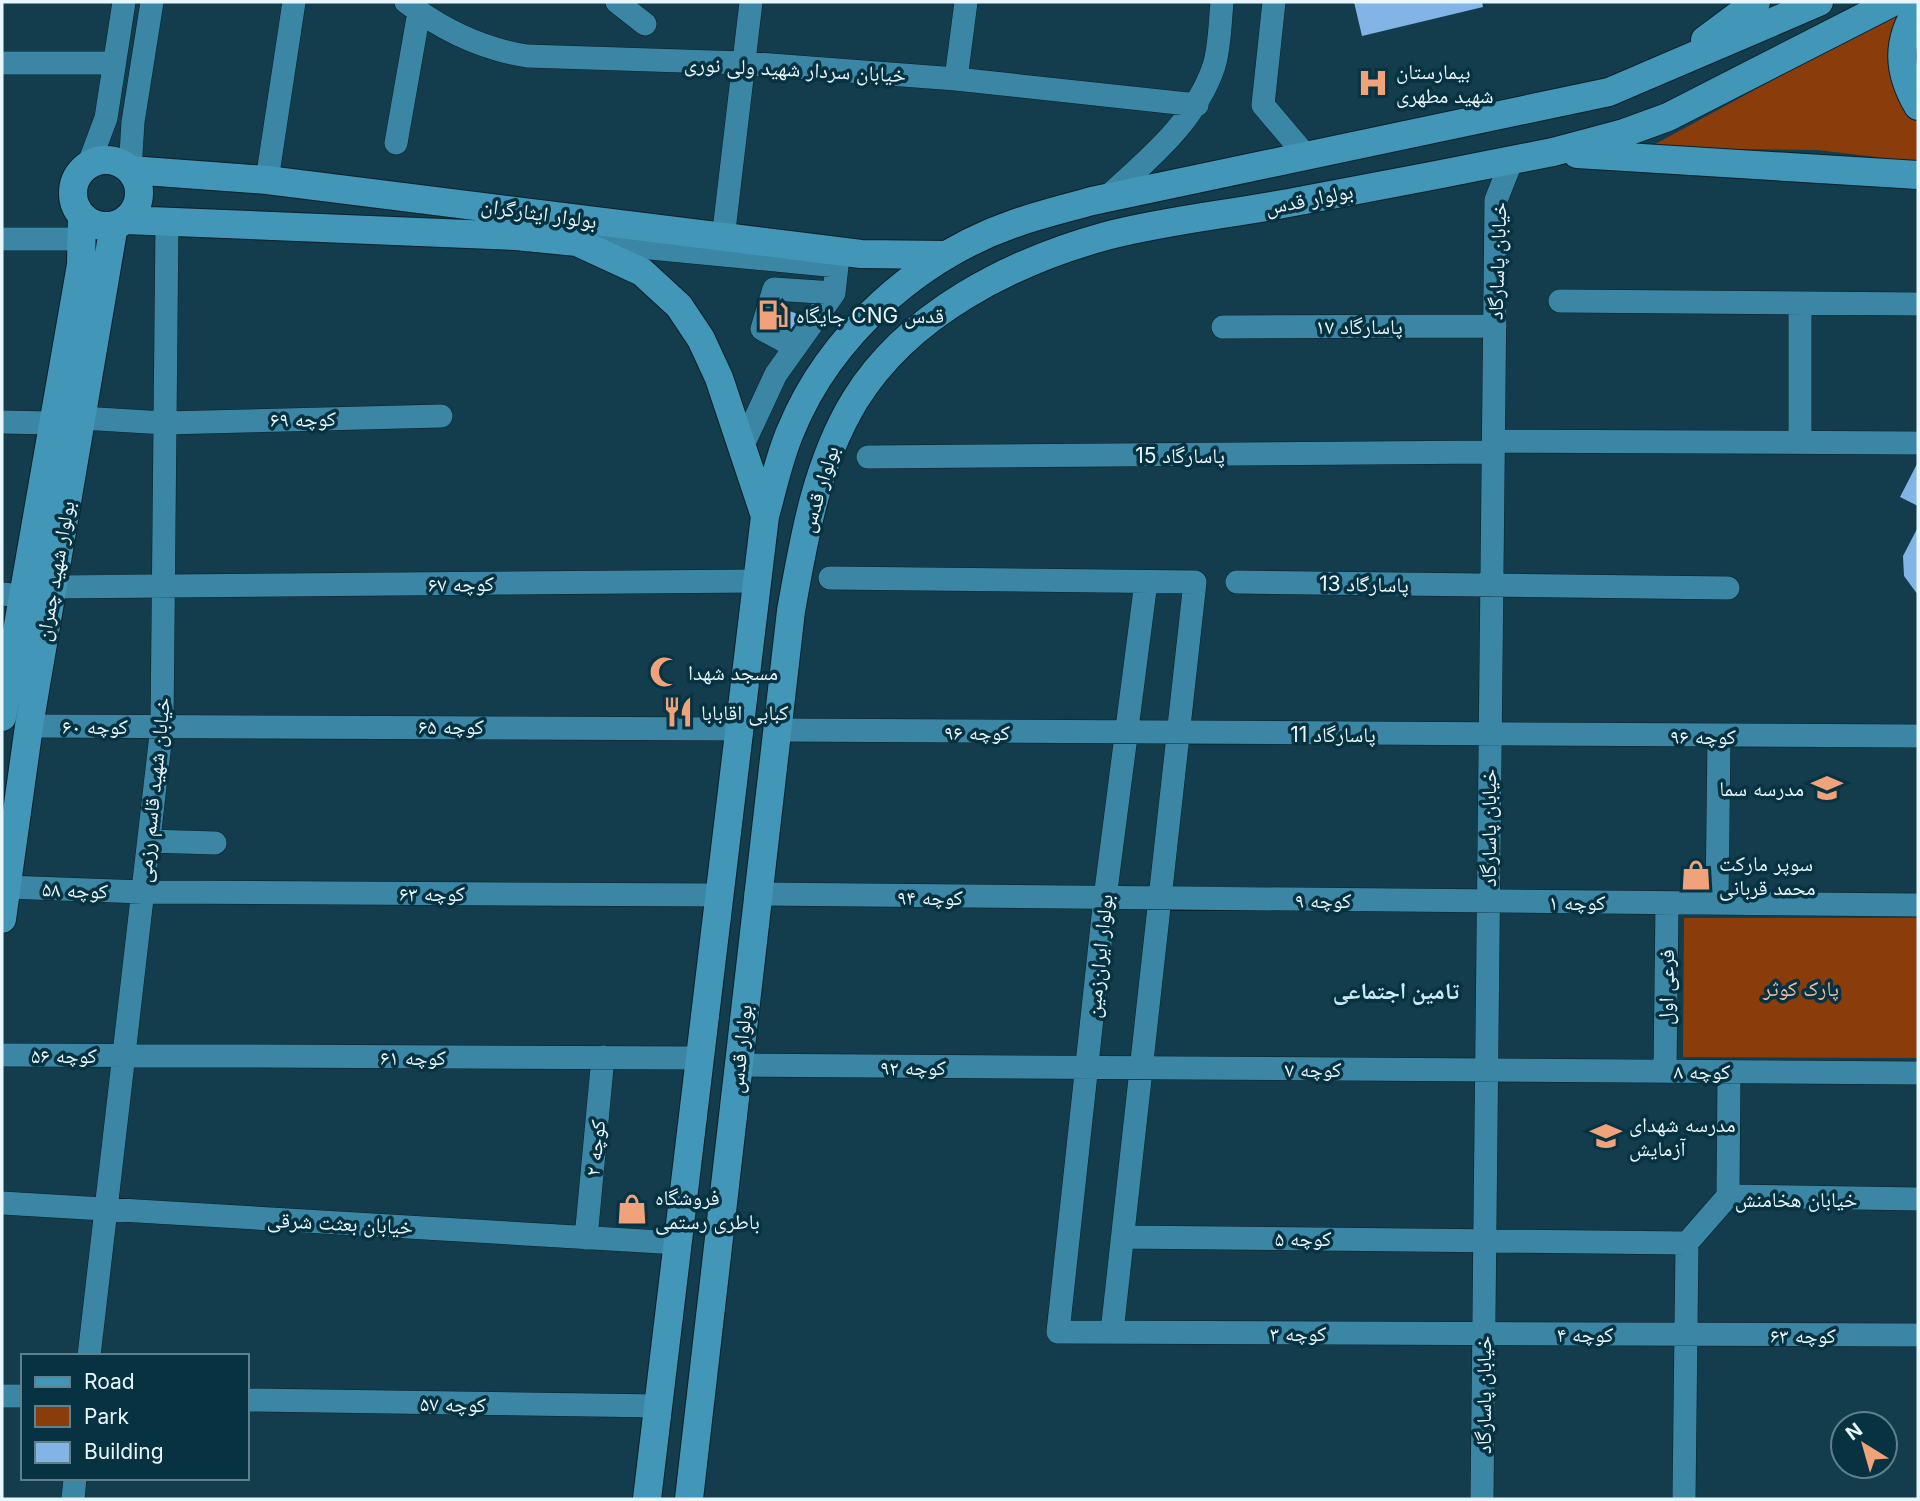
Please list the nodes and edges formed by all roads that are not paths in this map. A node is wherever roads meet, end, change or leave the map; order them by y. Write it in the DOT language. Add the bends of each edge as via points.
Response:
graph roads {
  1 [pos="124,2"];
  2 [pos="152,2"];
  3 [pos="294,2"];
  4 [pos="617,2"];
  5 [pos="751,2"];
  6 [pos="966,2"];
  7 [pos="1222,2"];
  8 [pos="1274,2"];
  9 [pos="1756,2"];
  10 [pos="1819,2"];
  11 [pos="1893,2"];
  12 [pos="412,7"];
  13 [pos="1918,8"];
  14 [pos="645,24"];
  15 [pos="2,63"];
  16 [pos="114,63"];
  17 [pos="744,63"];
  18 [pos="1665,71"];
  19 [pos="956,79"];
  20 [pos="1197,105"];
  21 [pos="1918,106"];
  22 [pos="106,118"];
  23 [pos="133,122"];
  24 [pos="396,143"];
  25 [pos="1553,152"];
  26 [pos="1307,157"];
  27 [pos="1512,160"];
  28 [pos="88,166"];
  29 [pos="130,170"];
  30 [pos="1918,176"];
  31 [pos="267,180"];
  32 [pos="1106,198"];
  33 [pos="167,222"];
  34 [pos="119,223"];
  35 [pos="263,225"];
  36 [pos="82,227"];
  37 [pos="2,239"];
  38 [pos="723,239"];
  39 [pos="577,242"];
  40 [pos="947,255"];
  41 [pos="834,293"];
  42 [pos="1560,301"];
  43 [pos="1800,303"];
  44 [pos="1918,304"];
  45 [pos="1494,326"];
  46 [pos="1223,327"];
  47 [pos="795,347"];
  48 [pos="441,416"];
  49 [pos="81,418"];
  50 [pos="2,422"];
  51 [pos="51,423"];
  52 [pos="165,423"];
  53 [pos="1800,442"];
  54 [pos="1918,443"];
  55 [pos="743,445"];
  56 [pos="1494,447"];
  57 [pos="868,457"];
  58 [pos="765,516"];
  59 [pos="830,578"];
  60 [pos="757,581"];
  61 [pos="1146,582"];
  62 [pos="1237,582"];
  63 [pos="1490,585"];
  64 [pos="52,587"];
  65 [pos="166,587"];
  66 [pos="1728,588"];
  67 [pos="12,595"];
  68 [pos="2,717"];
  69 [pos="29,726"];
  70 [pos="162,726"];
  71 [pos="740,729"];
  72 [pos="776,730"];
  73 [pos="1125,733"];
  74 [pos="1178,733"];
  75 [pos="1488,735"];
  76 [pos="1918,736"];
  77 [pos="1719,737"];
  78 [pos="149,841"];
  79 [pos="215,843"];
  80 [pos="6,887"];
  81 [pos="143,892"];
  82 [pos="756,894"];
  83 [pos="720,895"];
  84 [pos="1105,898"];
  85 [pos="1160,899"];
  86 [pos="1487,901"];
  87 [pos="1667,903"];
  88 [pos="1717,903"];
  89 [pos="1918,905"];
  90 [pos="2,919"];
  91 [pos="2,1055"];
  92 [pos="126,1055"];
  93 [pos="603,1057"];
  94 [pos="701,1058"];
  95 [pos="739,1065"];
  96 [pos="1087,1067"];
  97 [pos="1141,1068"];
  98 [pos="1485,1070"];
  99 [pos="1665,1071"];
  100 [pos="1729,1072"];
  101 [pos="1918,1073"];
  102 [pos="1728,1196"];
  103 [pos="1918,1199"];
  104 [pos="2,1203"];
  105 [pos="108,1209"];
  106 [pos="1123,1237"];
  107 [pos="586,1238"];
  108 [pos="1484,1239"];
  109 [pos="1687,1242"];
  110 [pos="678,1244"];
  111 [pos="1058,1332"];
  112 [pos="1112,1332"];
  113 [pos="1483,1334"];
  114 [pos="1687,1335"];
  115 [pos="1918,1335"];
  116 [pos="89,1354"];
  117 [pos="2,1396"];
  118 [pos="21,1396"];
  119 [pos="248,1400"];
  120 [pos="659,1406"];
  121 [pos="75,1480"];
  122 [pos="73,1499"];
  123 [pos="647,1499"];
  124 [pos="689,1499"];
  125 [pos="1482,1499"];
  126 [pos="1684,1499"];
  1 -- 16 [label="street"];
  2 -- 23 [label="street"];
  3 -- 31 [label="street"];
  4 -- 14 [label="street"];
  5 -- 17 [label="street"];
  6 -- 19 [label="street"];
  7 -- 20 [label="street" via="1214,64"];
  8 -- 26 [label="street" via="1263,105"];
  9 -- 18 [label="main road"];
  10 -- 18 [label="main road, بولوار قدس"];
  11 -- 25 [label="main road, بولوار قدس" via="1668,117"];
  12 -- 17 [label="street, خیابان سردار شهید ولی نوری" via="497,51 527,56"];
  12 -- 24 [label="street"];
  13 -- 21 [label="main road" via="1904,33 1900,61"];
  15 -- 16 [label="street"];
  16 -- 22 [label="street"];
  17 -- 19 [label="street, خیابان سردار شهید ولی نوری"];
  17 -- 38 [label="street"];
  18 -- 26 [label="main road, بولوار قدس" via="1609,92"];
  19 -- 20 [label="street, خیابان سردار شهید ولی نوری"];
  20 -- 32 [label="street" via="1170,138"];
  22 -- 23 [label="street" via="118,127"];
  22 -- 28 [label="street"];
  23 -- 29 [label="street"];
  25 -- 27 [label="main road, بولوار قدس"];
  25 -- 30 [label="main road"];
  26 -- 32 [label="main road, بولوار قدس"];
  27 -- 45 [label="street, خیابان پاسارگاد" via="1496,200"];
  27 -- 72 [label="main road, بولوار قدس" via="1106,236 971,292 909,335 856,398 829,449 805,529"];
  28 -- 29 [label="main road" via="110,160"];
  28 -- 36 [label="main road" via="80,173 73,195"];
  29 -- 31 [label="main road, بولوار ایثارگران"];
  29 -- 34 [label="main road" via="140,191 133,212"];
  31 -- 35 [label="main road" via="260,203"];
  31 -- 38 [label="main road, بولوار ایثارگران"];
  32 -- 40 [label="main road, بولوار قدس" via="1014,223"];
  33 -- 34 [label="main road, بولوار ایثارگران"];
  33 -- 35 [label="main road, بولوار ایثارگران"];
  33 -- 52 [label="street, خیابان شهید قاسم رزمی"];
  34 -- 36 [label="main road"];
  34 -- 49 [label="main road, بولوار شهید چمران"];
  35 -- 39 [label="main road, بولوار ایثارگران"];
  36 -- 37 [label="street"];
  36 -- 51 [label="main road, بولوار شهید چمران" via="81,265"];
  38 -- 40 [label="main road, بولوار ایثارگران" via="861,254"];
  39 -- 41 [label="street" via="837,266"];
  39 -- 55 [label="main road, بولوار ایثارگران" via="642,272 679,306 701,339"];
  40 -- 58 [label="main road, بولوار قدس" via="879,304 820,372 790,430"];
  41 -- 47 [label="street"];
  41 -- 47 [label="street" via="774,289 762,329"];
  42 -- 43 [label="street"];
  43 -- 44 [label="street"];
  43 -- 53 [label="street"];
  45 -- 46 [label="street, پاسارگاد ۱۷"];
  45 -- 56 [label="street, خیابان پاسارگاد"];
  47 -- 55 [label="street" via="776,374"];
  48 -- 52 [label="street, کوچه ۶۹"];
  49 -- 52 [label="street, کوچه ۶۹"];
  49 -- 64 [label="main road, بولوار شهید چمران"];
  50 -- 51 [label="street"];
  51 -- 67 [label="main road, بولوار شهید چمران"];
  52 -- 65 [label="street, خیابان شهید قاسم رزمی"];
  53 -- 54 [label="street, پاسارگاد 15"];
  53 -- 56 [label="street, پاسارگاد 15"];
  55 -- 58 [label="main road, بولوار ایثارگران"];
  56 -- 57 [label="street, پاسارگاد 15"];
  56 -- 63 [label="street, خیابان پاسارگاد"];
  58 -- 60 [label="main road, بولوار قدس"];
  59 -- 61 [label="street"];
  60 -- 65 [label="street, کوچه ۶۷"];
  60 -- 71 [label="main road, بولوار قدس"];
  61 -- 73 [label="street, بولوار ایران‌زمین"];
  61 -- 74 [label="street" via="1195,582"];
  62 -- 63 [label="street, پاسارگاد 13"];
  63 -- 66 [label="street, پاسارگاد 13"];
  63 -- 75 [label="street, خیابان پاسارگاد"];
  64 -- 65 [label="street, کوچه ۶۷"];
  64 -- 69 [label="main road, بولوار شهید چمران"];
  65 -- 70 [label="street, خیابان شهید قاسم رزمی"];
  67 -- 68 [label="main road, بولوار شهید چمران"];
  69 -- 70 [label="street, کوچه ۶۰"];
  69 -- 80 [label="main road, بولوار شهید چمران"];
  70 -- 71 [label="street, کوچه ۶۵"];
  70 -- 78 [label="street, خیابان شهید قاسم رزمی"];
  71 -- 83 [label="main road, بولوار قدس"];
  72 -- 73 [label="street, کوچه ۹۶"];
  72 -- 82 [label="main road, بولوار قدس"];
  73 -- 74 [label="street, کوچه ۹۶"];
  73 -- 84 [label="street, بولوار ایران‌زمین"];
  74 -- 75 [label="street, پاسارگاد 11"];
  74 -- 85 [label="street"];
  75 -- 77 [label="street, کوچه ۹۶"];
  75 -- 86 [label="street, خیابان پاسارگاد"];
  76 -- 77 [label="street, کوچه ۹۶"];
  77 -- 88 [label="street"];
  78 -- 79 [label="street"];
  78 -- 81 [label="street, خیابان شهید قاسم رزمی"];
  80 -- 81 [label="street, کوچه ۵۸"];
  80 -- 90 [label="main road, بولوار شهید چمران"];
  81 -- 83 [label="street, کوچه ۶۳"];
  81 -- 92 [label="street, خیابان شهید قاسم رزمی"];
  82 -- 84 [label="street, کوچه ۹۴"];
  82 -- 95 [label="main road, بولوار قدس"];
  83 -- 94 [label="main road, بولوار قدس"];
  84 -- 85 [label="street, کوچه ۹۴"];
  84 -- 96 [label="street, بولوار ایران‌زمین"];
  85 -- 86 [label="street, کوچه ۹"];
  85 -- 97 [label="street"];
  86 -- 87 [label="street, کوچه ۱"];
  86 -- 98 [label="street, خیابان پاسارگاد"];
  87 -- 88 [label="street, کوچه ۱"];
  87 -- 99 [label="street, فرعی اول"];
  88 -- 89 [label="street, کوچه ۱"];
  91 -- 92 [label="street, کوچه ۵۶"];
  92 -- 93 [label="street, کوچه ۶۱"];
  92 -- 105 [label="street, خیابان شهید قاسم رزمی"];
  93 -- 94 [label="street, کوچه ۶۱"];
  93 -- 107 [label="street, کوچه ۲"];
  94 -- 110 [label="main road, بولوار قدس"];
  95 -- 96 [label="street, کوچه ۹۲"];
  95 -- 124 [label="main road, بولوار قدس"];
  96 -- 97 [label="street, کوچه ۹۲"];
  96 -- 111 [label="street, بولوار ایران‌زمین"];
  97 -- 98 [label="street, کوچه ۷"];
  97 -- 106 [label="street"];
  98 -- 99 [label="street, کوچه ۸"];
  98 -- 108 [label="street, خیابان پاسارگاد"];
  99 -- 100 [label="street, کوچه ۸"];
  100 -- 101 [label="street, کوچه ۸"];
  100 -- 102 [label="street"];
  102 -- 103 [label="street, خیابان هخامنش"];
  102 -- 109 [label="street, خیابان هخامنش"];
  104 -- 105 [label="street, خیابان بعثت شرقی"];
  105 -- 107 [label="street, خیابان بعثت شرقی"];
  105 -- 116 [label="street, خیابان شهید قاسم رزمی"];
  106 -- 108 [label="street, کوچه ۵"];
  106 -- 112 [label="street"];
  107 -- 110 [label="street, خیابان بعثت شرقی"];
  108 -- 109 [label="street"];
  108 -- 113 [label="street, خیابان پاسارگاد"];
  109 -- 114 [label="street"];
  110 -- 120 [label="main road, بولوار قدس"];
  111 -- 112 [label="street, کوچه ۳"];
  112 -- 113 [label="street, کوچه ۳"];
  113 -- 114 [label="street, کوچه ۴"];
  113 -- 125 [label="street, خیابان پاسارگاد"];
  114 -- 115 [label="street, کوچه ۶۳"];
  114 -- 126 [label="street"];
  117 -- 118 [label="street"];
  119 -- 120 [label="street, کوچه ۵۷"];
  120 -- 123 [label="main road, بولوار قدس"];
  121 -- 122 [label="street"];
}
